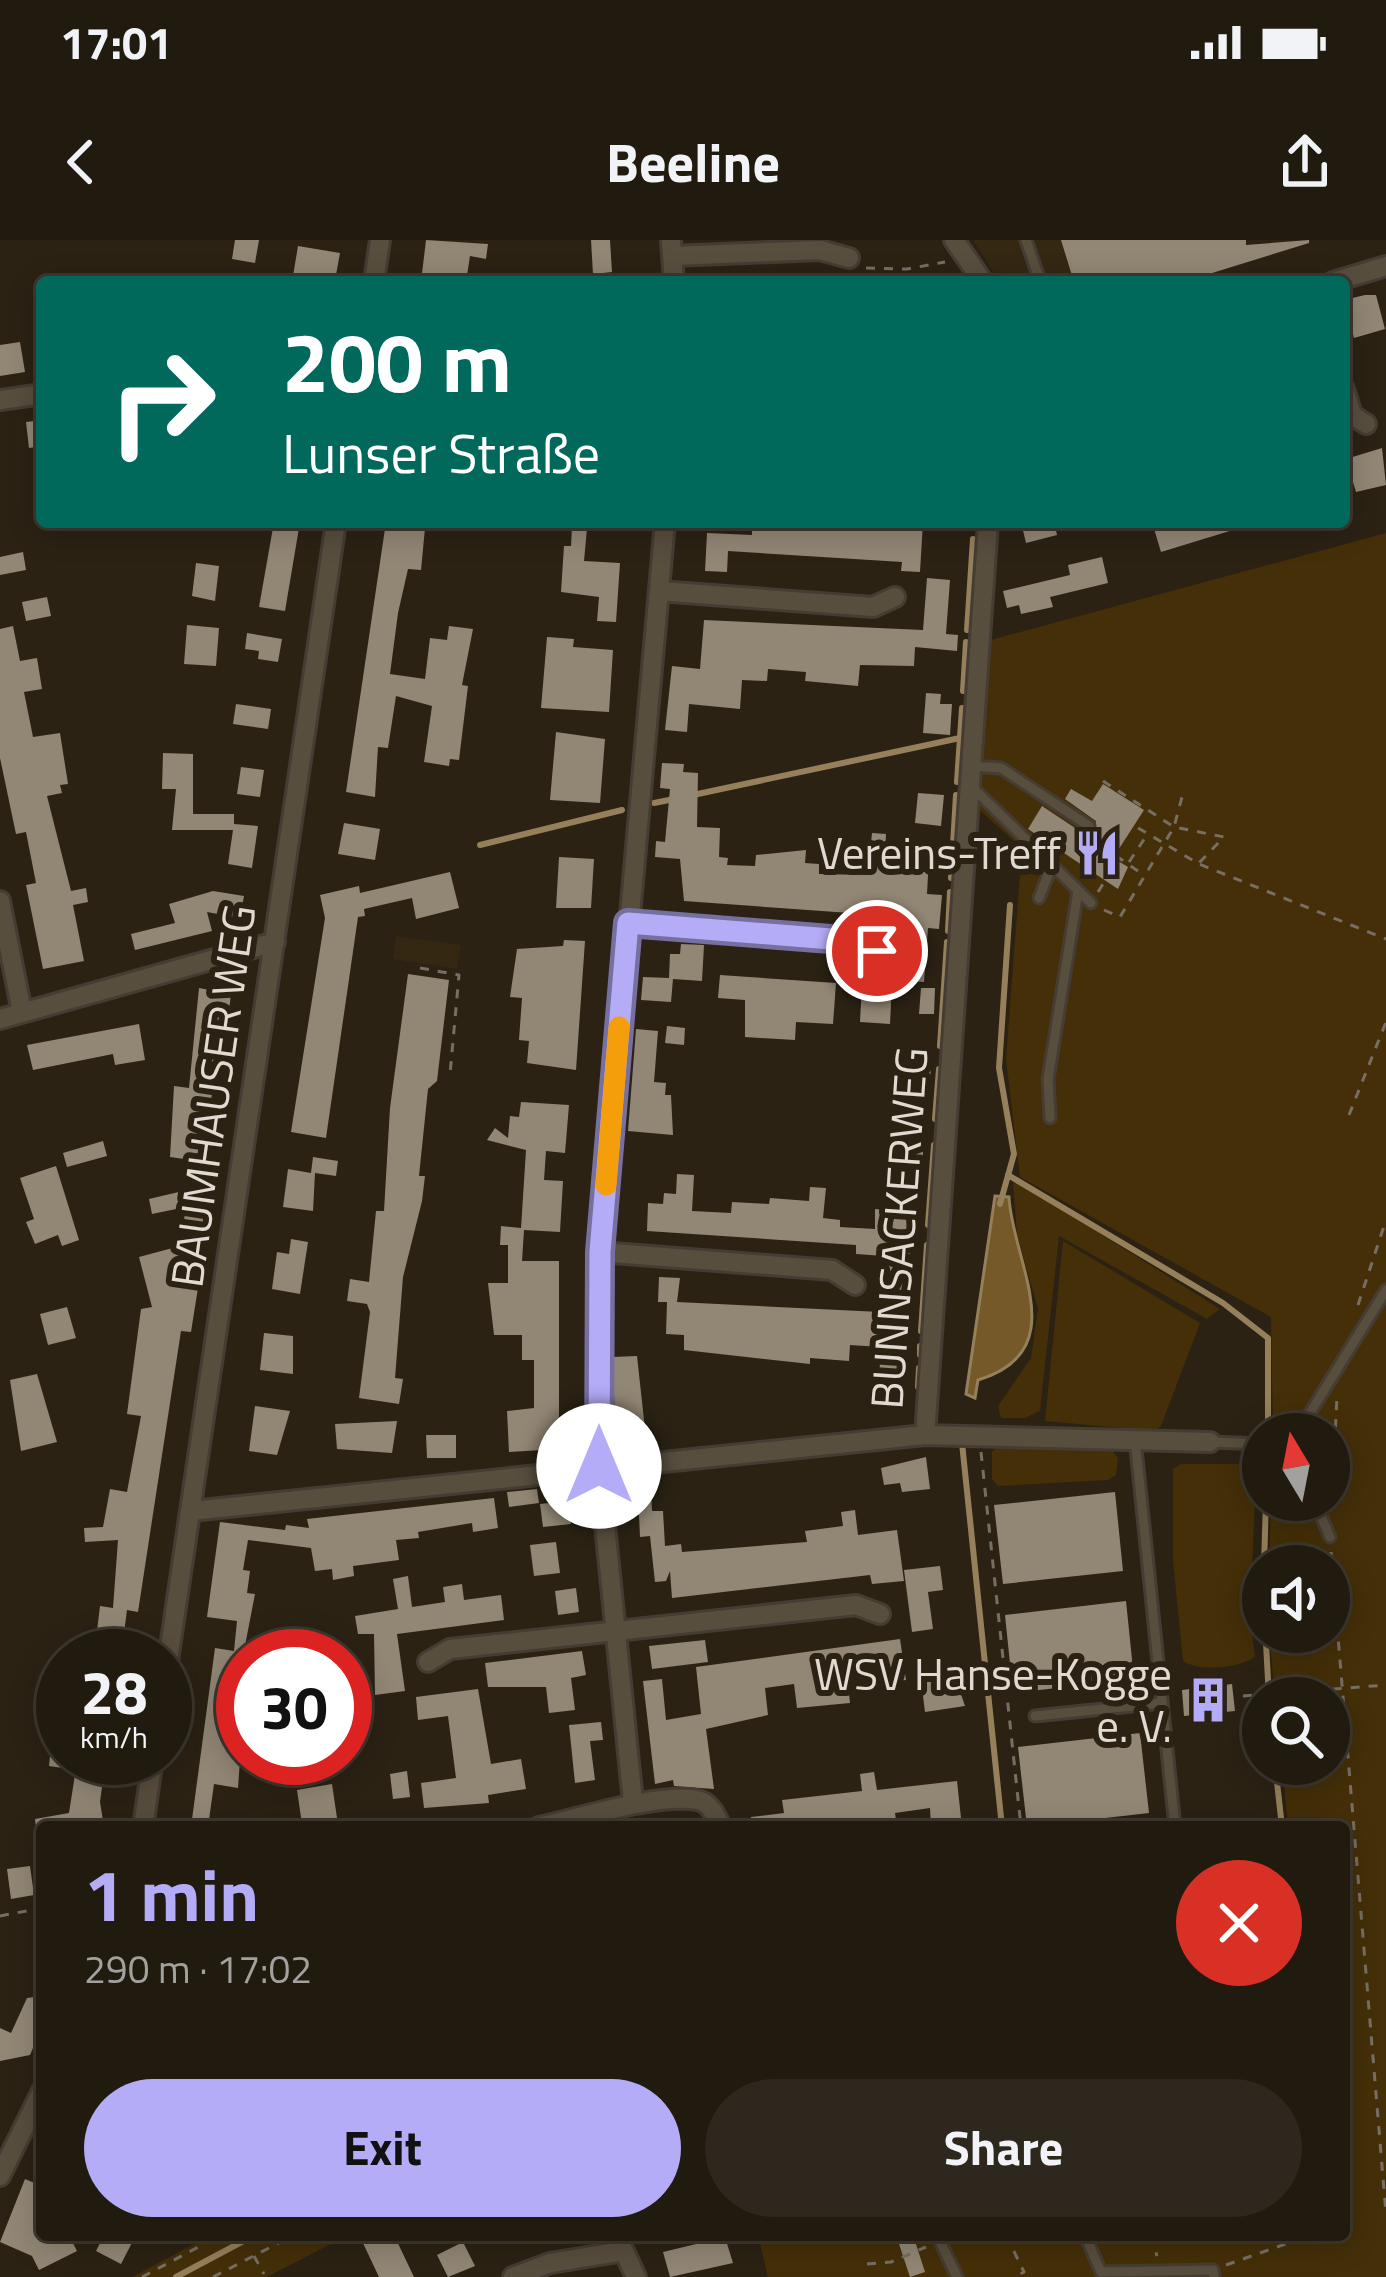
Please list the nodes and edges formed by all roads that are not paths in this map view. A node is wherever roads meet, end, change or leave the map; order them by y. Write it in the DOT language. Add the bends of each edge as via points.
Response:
graph roads {
  1 [pos="380,240"];
  2 [pos="1026,240"];
  3 [pos="958,246"];
  4 [pos="672,248"];
  5 [pos="849,258"];
  6 [pos="1386,266"];
  7 [pos="375,276"];
  8 [pos="979,276"];
  9 [pos="1038,276"];
  10 [pos="1350,277"];
  11 [pos="36,395"];
  12 [pos="0,400"];
  13 [pos="1350,408"];
  14 [pos="1366,424"];
  15 [pos="335,528"];
  16 [pos="664,528"];
  17 [pos="988,528"];
  18 [pos="659,591"];
  19 [pos="895,597"];
  20 [pos="969,775"];
  21 [pos="1089,826"];
  22 [pos="1052,865"];
  23 [pos="1078,891"];
  24 [pos="1039,898"];
  25 [pos="0,901"];
  26 [pos="1091,903"];
  27 [pos="628,923"];
  28 [pos="274,942"];
  29 [pos="877,951"];
  30 [pos="22,1012"];
  31 [pos="0,1018"];
  32 [pos="1051,1118"];
  33 [pos="600,1252"];
  34 [pos="855,1285"];
  35 [pos="1386,1289"];
  36 [pos="1310,1413"];
  37 [pos="925,1436"];
  38 [pos="1136,1439"];
  39 [pos="1210,1442"];
  40 [pos="1242,1443"];
  41 [pos="599,1466"];
  42 [pos="190,1511"];
  43 [pos="1323,1521"];
  44 [pos="1330,1538"];
  45 [pos="880,1614"];
  46 [pos="173,1629"];
  47 [pos="614,1630"];
  48 [pos="428,1662"];
  49 [pos="1162,1703"];
  50 [pos="1035,1716"];
  51 [pos="150,1785"];
  52 [pos="633,1802"];
  53 [pos="144,1821"];
  54 [pos="577,1821"];
  55 [pos="717,1821"];
  56 [pos="1174,1821"];
  57 [pos="36,2103"];
  58 [pos="0,2176"];
  59 [pos="939,2241"];
  60 [pos="1088,2241"];
  61 [pos="1214,2274"];
  62 [pos="513,2277"];
  63 [pos="636,2277"];
  64 [pos="957,2277"];
  1 -- 7 [label="street"];
  2 -- 9 [label="lane"];
  3 -- 8 [label="street"];
  4 -- 5 [label="street" via="820,250"];
  6 -- 10 [label="street"];
  11 -- 12 [label="street"];
  13 -- 14 [label="street"];
  15 -- 28 [label="street, BAUMHAUSER WEG"];
  16 -- 18 [label="street"];
  17 -- 20 [label="street, BUNNSACKERWEG"];
  18 -- 19 [label="street" via="873,607"];
  18 -- 27 [label="street"];
  20 -- 21 [label="lane" via="1001,768"];
  20 -- 22 [label="lane"];
  20 -- 37 [label="street, BUNNSACKERWEG"];
  22 -- 23 [label="lane"];
  22 -- 24 [label="lane"];
  23 -- 26 [label="lane"];
  23 -- 32 [label="lane" via="1048,1079"];
  25 -- 30 [label="street"];
  27 -- 29 [label="street" via="856,941"];
  27 -- 33 [label="street"];
  28 -- 30 [label="street"];
  28 -- 42 [label="street, BAUMHAUSER WEG"];
  30 -- 31 [label="street"];
  33 -- 34 [label="street" via="832,1270"];
  33 -- 41 [label="street"];
  35 -- 36 [label="lane"];
  37 -- 38 [label="street, BUNNSACKERWEG"];
  37 -- 41 [label="street, BUNNSACKERWEG"];
  38 -- 39 [label="street, BUNNSACKERWEG"];
  38 -- 49 [label="lane"];
  39 -- 40 [label="lane"];
  41 -- 42 [label="street, BUNNSACKERWEG"];
  41 -- 47 [label="street"];
  42 -- 46 [label="street, BAUMHAUSER WEG"];
  43 -- 44 [label="lane"];
  45 -- 47 [label="street" via="856,1605"];
  47 -- 48 [label="street" via="449,1649"];
  47 -- 52 [label="street"];
  49 -- 50 [label="lane"];
  49 -- 56 [label="lane"];
  51 -- 53 [label="street"];
  52 -- 54 [label="street"];
  52 -- 55 [label="street" via="703,1801"];
  57 -- 58 [label="street"];
  59 -- 64 [label="lane"];
  60 -- 61 [label="lane" via="1101,2272"];
  62 -- 63 [label="street" via="624,2251"];
}
